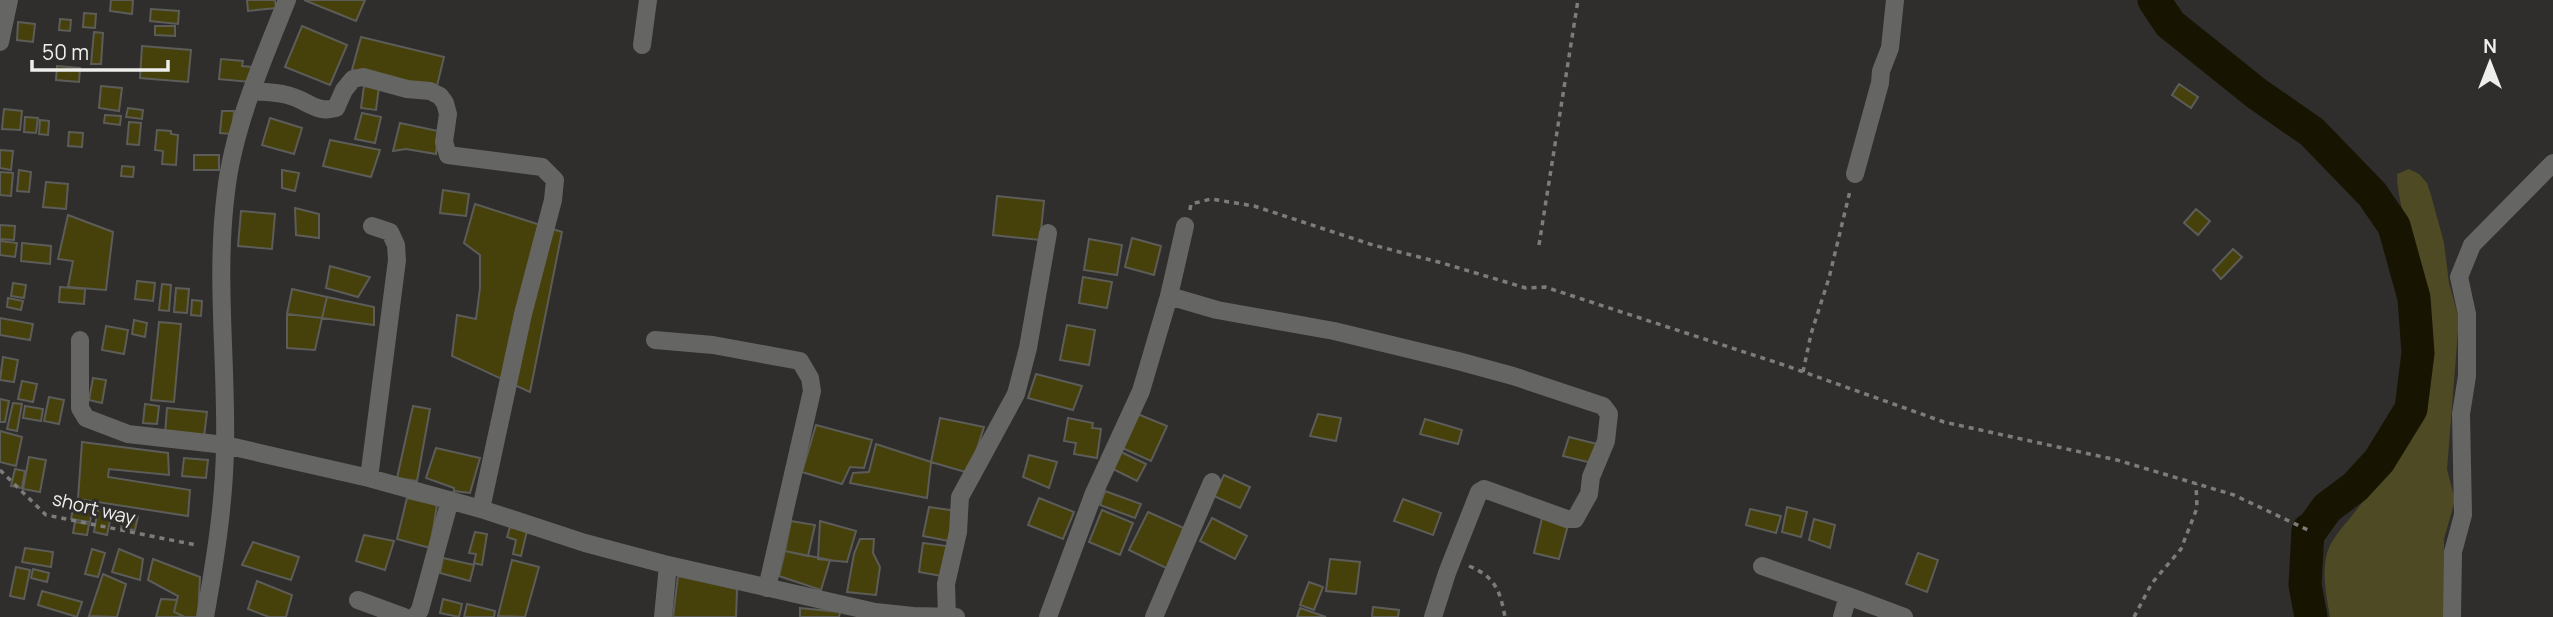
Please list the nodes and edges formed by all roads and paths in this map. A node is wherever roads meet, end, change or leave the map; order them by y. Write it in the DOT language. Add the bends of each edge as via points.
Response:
graph roads {
  1 [pos="9,0"];
  2 [pos="287,0"];
  3 [pos="648,0"];
  4 [pos="1578,0"];
  5 [pos="1895,0"];
  6 [pos="0,42"];
  7 [pos="642,45"];
  8 [pos="253,91"];
  9 [pos="2553,163"];
  10 [pos="1855,174"];
  11 [pos="372,226"];
  12 [pos="1185,226"];
  13 [pos="1048,233"];
  14 [pos="1539,245"];
  15 [pos="1169,296"];
  16 [pos="80,340"];
  17 [pos="655,340"];
  18 [pos="1803,372"];
  19 [pos="225,445"];
  20 [pos="0,470"];
  21 [pos="369,478"];
  22 [pos="1212,482"];
  23 [pos="2196,484"];
  24 [pos="450,500"];
  25 [pos="481,509"];
  26 [pos="2308,530"];
  27 [pos="197,545"];
  28 [pos="1451,564"];
  29 [pos="668,565"];
  30 [pos="1762,566"];
  31 [pos="768,588"];
  32 [pos="1848,596"];
  33 [pos="358,600"];
  34 [pos="875,615"];
  35 [pos="205,617"];
  36 [pos="404,617"];
  37 [pos="415,617"];
  38 [pos="663,617"];
  39 [pos="947,617"];
  40 [pos="956,617"];
  41 [pos="1048,617"];
  42 [pos="1154,617"];
  43 [pos="1433,617"];
  44 [pos="1505,617"];
  45 [pos="1842,617"];
  46 [pos="1904,617"];
  47 [pos="2134,617"];
  48 [pos="2452,617"];
  1 -- 6 [label="street"];
  2 -- 8 [label="street"];
  3 -- 7 [label="street"];
  4 -- 14 [label="path"];
  5 -- 10 [label="street" via="1890,48"];
  8 -- 19 [label="street" via="226,192 221,271"];
  8 -- 25 [label="street" via="289,95 327,111 336,108 353,79 363,77 430,91 446,103 448,155 542,167 555,180"];
  9 -- 48 [label="street" via="2472,245 2459,277 2467,314 2467,376 2461,414 2463,515 2454,552"];
  10 -- 18 [label="path"];
  11 -- 21 [label="street" via="390,232 397,260"];
  12 -- 15 [label="street"];
  12 -- 18 [label="path" via="1191,204 1211,199 1254,206 1526,288 1545,287"];
  13 -- 39 [label="street" via="1016,394 960,497 958,532 946,584"];
  15 -- 28 [label="street" via="1458,361 1603,407 1609,414 1606,441 1589,494 1574,519 1485,489 1479,492"];
  15 -- 41 [label="street" via="1141,391 1094,493"];
  16 -- 19 [label="street" via="79,402 86,418 128,434"];
  17 -- 31 [label="street" via="800,361 810,379 812,391"];
  18 -- 23 [label="path" via="1944,422 2117,460"];
  19 -- 21 [label="street"];
  19 -- 35 [label="street" via="219,535"];
  20 -- 27 [label="path, short way" via="46,516"];
  21 -- 24 [label="street"];
  22 -- 42 [label="street"];
  23 -- 26 [label="path" via="2234,495"];
  23 -- 47 [label="path" via="2197,508 2181,549 2152,583"];
  24 -- 25 [label="street"];
  24 -- 37 [label="street"];
  25 -- 29 [label="street"];
  28 -- 43 [label="street"];
  28 -- 44 [label="path" via="1485,573 1499,589"];
  29 -- 31 [label="street"];
  29 -- 38 [label="street"];
  30 -- 32 [label="street"];
  31 -- 34 [label="street"];
  32 -- 45 [label="street"];
  32 -- 46 [label="street"];
  33 -- 36 [label="street"];
  34 -- 39 [label="street"];
  39 -- 40 [label="street"];
}
